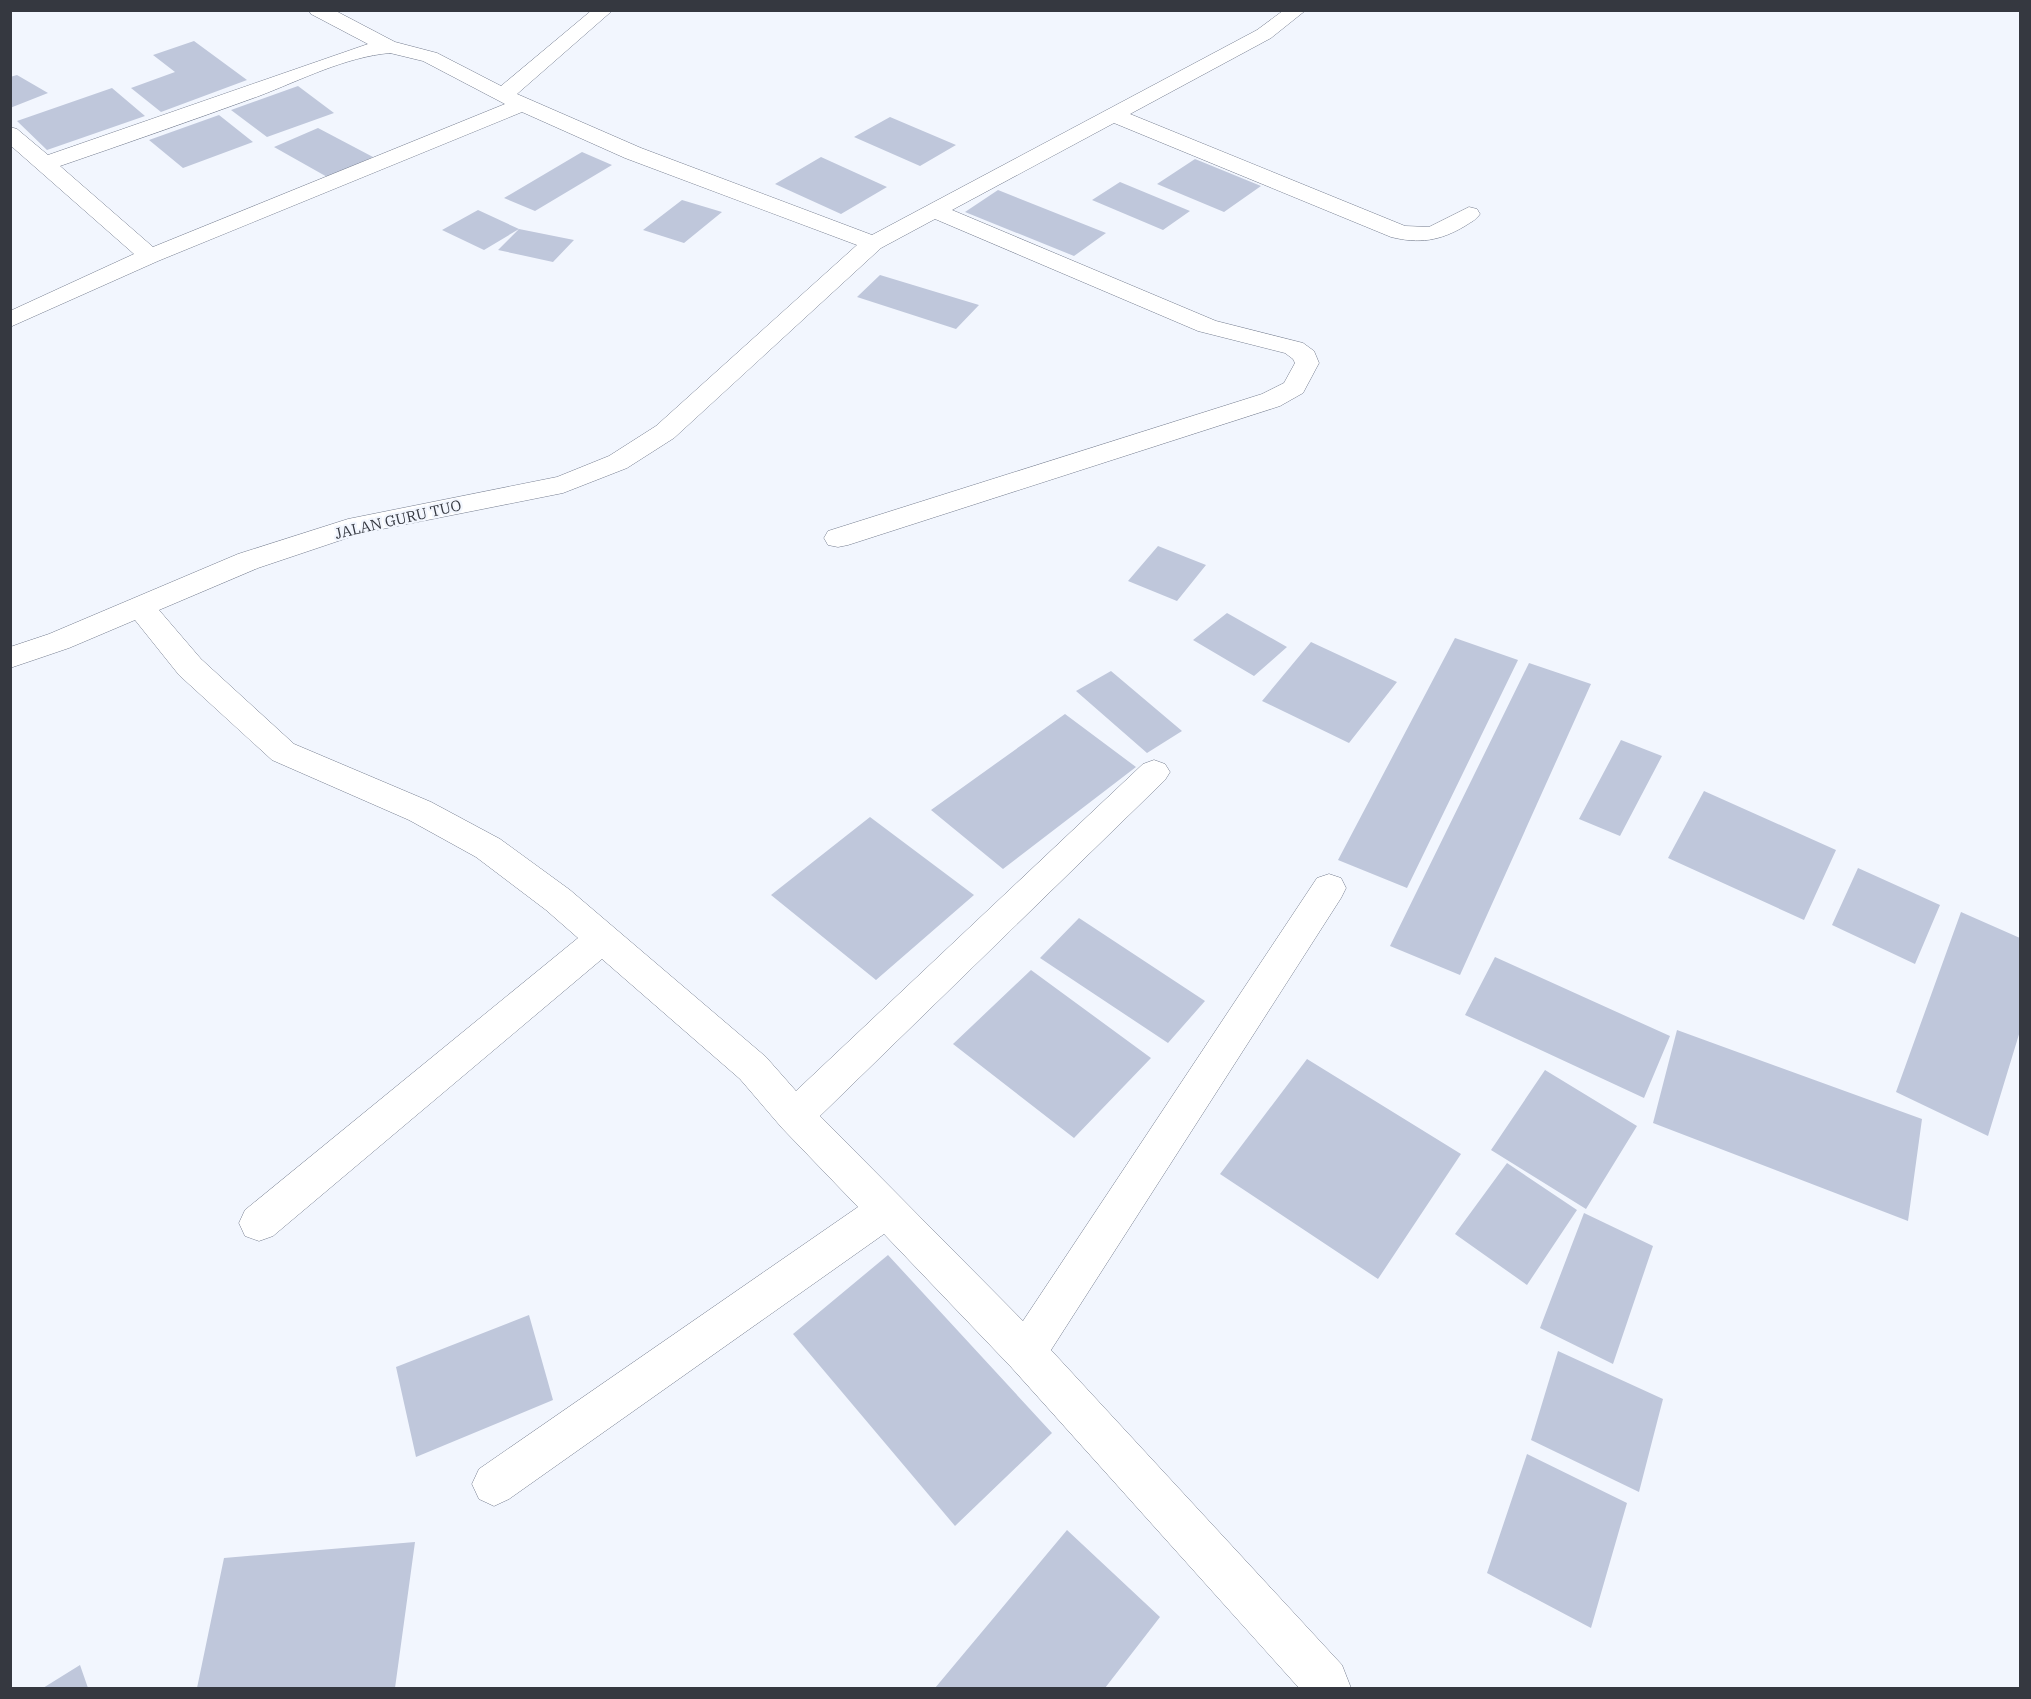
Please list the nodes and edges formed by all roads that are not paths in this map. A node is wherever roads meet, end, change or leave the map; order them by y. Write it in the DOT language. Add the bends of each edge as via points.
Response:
graph roads {
  1 [pos="318,10"];
  2 [pos="604,10"];
  3 [pos="1297,10"];
  4 [pos="390,47"];
  5 [pos="502,95"];
  6 [pos="522,105"];
  7 [pos="1114,115"];
  8 [pos="10,132"];
  9 [pos="44,164"];
  10 [pos="936,210"];
  11 [pos="1469,214"];
  12 [pos="873,243"];
  13 [pos="150,256"];
  14 [pos="10,320"];
  15 [pos="837,538"];
  16 [pos="140,606"];
  17 [pos="10,658"];
  18 [pos="1154,772"];
  19 [pos="1329,888"];
  20 [pos="601,939"];
  21 [pos="795,1116"];
  22 [pos="887,1209"];
  23 [pos="259,1223"];
  24 [pos="1026,1353"];
  25 [pos="494,1484"];
  26 [pos="1328,1689"];
  1 -- 4 [label="street"];
  2 -- 5 [label="street"];
  3 -- 7 [label="street, JALAN GURU TUO" via="1264,34"];
  4 -- 5 [label="street" via="430,57"];
  4 -- 9 [label="street" via="331,62"];
  5 -- 6 [label="street"];
  6 -- 12 [label="street" via="633,153"];
  6 -- 13 [label="street"];
  7 -- 10 [label="street, JALAN GURU TUO"];
  7 -- 11 [label="street" via="1400,232 1420,237 1434,234"];
  8 -- 9 [label="street"];
  9 -- 13 [label="street"];
  10 -- 12 [label="street, JALAN GURU TUO"];
  10 -- 15 [label="street" via="1207,326 1294,348 1305,356 1307,363 1294,388 1271,400"];
  12 -- 16 [label="street, JALAN GURU TUO" via="665,432 618,462 563,484 358,525 248,561"];
  13 -- 14 [label="street"];
  16 -- 17 [label="street, JALAN GURU TUO"];
  16 -- 20 [label="street" via="190,667 283,752 420,811 488,849 558,900"];
  18 -- 21 [label="street"];
  19 -- 24 [label="street"];
  20 -- 21 [label="street" via="753,1068"];
  20 -- 23 [label="street"];
  21 -- 22 [label="street"];
  22 -- 24 [label="street"];
  22 -- 25 [label="street"];
  24 -- 26 [label="street"];
}
